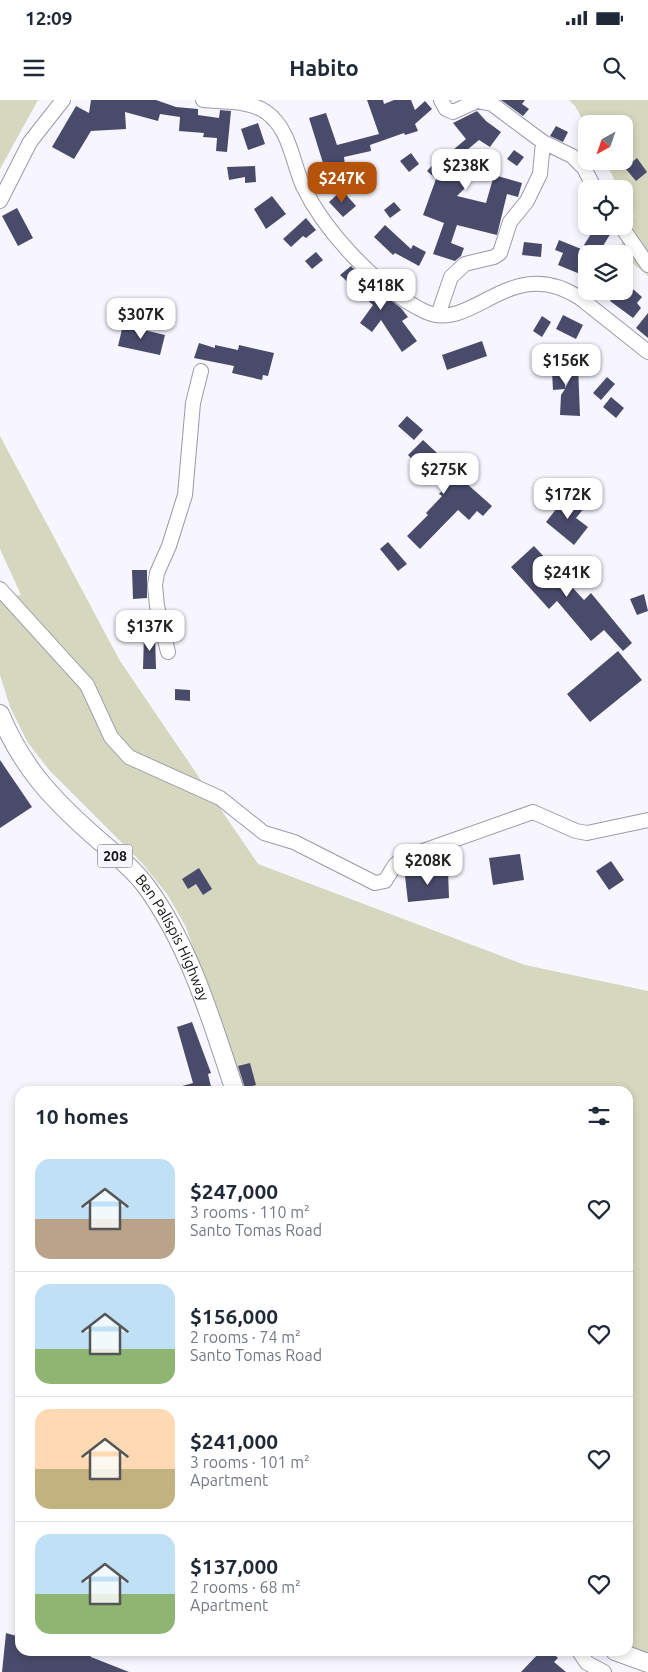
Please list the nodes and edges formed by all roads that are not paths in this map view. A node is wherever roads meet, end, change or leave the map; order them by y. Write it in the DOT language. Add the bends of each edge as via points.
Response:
graph roads {
  1 [pos="63,100"];
  2 [pos="203,100"];
  3 [pos="441,100"];
  4 [pos="543,142"];
  5 [pos="590,180"];
  6 [pos="0,201"];
  7 [pos="627,235"];
  8 [pos="648,265"];
  9 [pos="438,315"];
  10 [pos="648,352"];
  11 [pos="201,371"];
  12 [pos="0,589"];
  13 [pos="168,652"];
  14 [pos="0,714"];
  15 [pos="648,820"];
  16 [pos="234,1086"];
  17 [pos="582,1656"];
  18 [pos="629,1656"];
  19 [pos="648,1663"];
  20 [pos="604,1672"];
  1 -- 6 [label="street" via="30,142"];
  2 -- 9 [label="street" via="249,104 275,120 286,138 309,197 346,248 398,294 426,312"];
  3 -- 4 [label="street" via="446,109 453,112 477,101 486,101"];
  4 -- 5 [label="street" via="559,148 579,162"];
  4 -- 9 [label="street" via="540,174 527,201 510,222 500,253 465,264 451,277"];
  7 -- 8 [label="street"];
  9 -- 10 [label="street" via="464,310 522,284 546,283 580,298"];
  11 -- 13 [label="street" via="193,403 184,495 155,585"];
  12 -- 15 [label="street" via="87,685 112,737 129,757 220,798 264,833 294,842 375,883 385,881 403,858 534,812 587,833"];
  14 -- 16 [label="main road, Ben Palispis Highway / 208" via="21,758 34,774 131,869 160,907 209,1012"];
  17 -- 20 [label="street" via="586,1663"];
  18 -- 19 [label="main road"];
}
